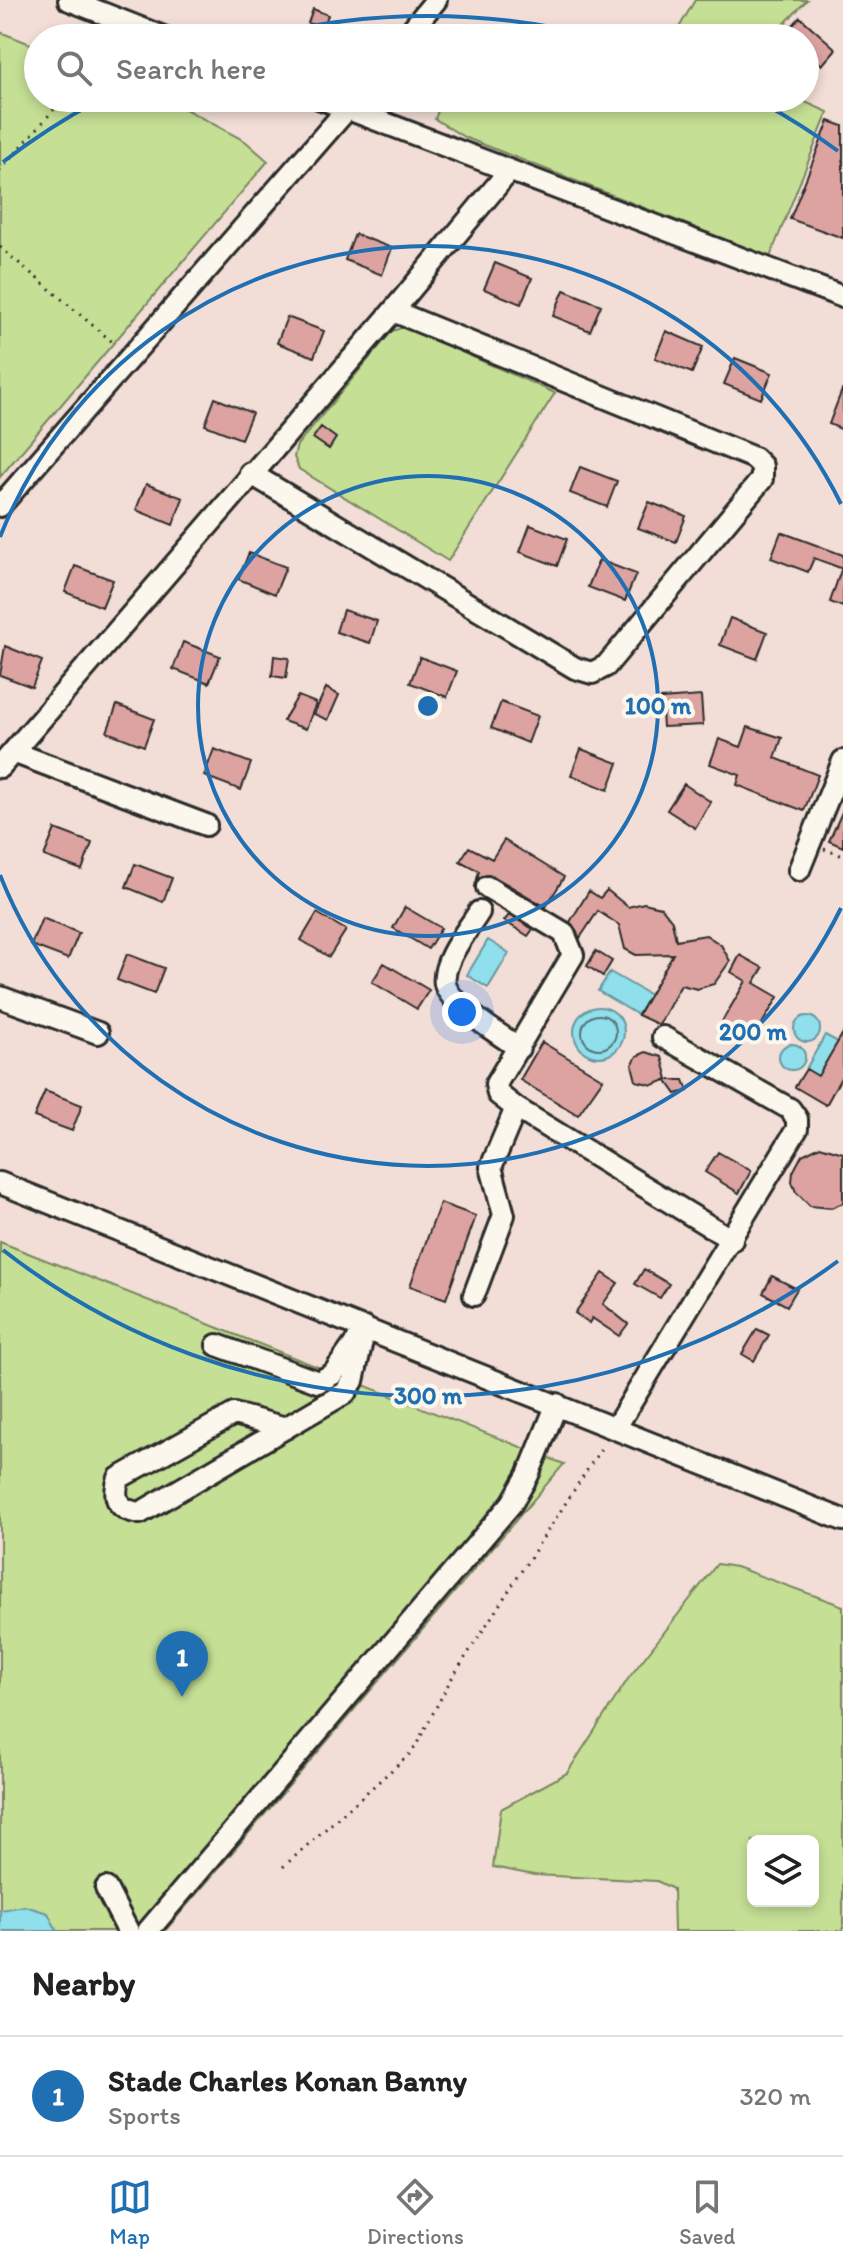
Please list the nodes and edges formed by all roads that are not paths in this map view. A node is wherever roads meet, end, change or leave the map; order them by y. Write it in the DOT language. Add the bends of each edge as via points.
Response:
graph roads {
  1 [pos="69,0"];
  2 [pos="436,0"];
  3 [pos="130,24"];
  4 [pos="416,24"];
  5 [pos="345,112"];
  6 [pos="371,112"];
  7 [pos="509,171"];
  8 [pos="843,297"];
  9 [pos="393,311"];
  10 [pos="250,473"];
  11 [pos="0,506"];
  12 [pos="6,760"];
  13 [pos="843,761"];
  14 [pos="206,825"];
  15 [pos="799,870"];
  16 [pos="487,887"];
  17 [pos="479,912"];
  18 [pos="0,997"];
  19 [pos="98,1033"];
  20 [pos="663,1037"];
  21 [pos="519,1048"];
  22 [pos="516,1108"];
  23 [pos="0,1183"];
  24 [pos="732,1240"];
  25 [pos="474,1295"];
  26 [pos="365,1328"];
  27 [pos="217,1345"];
  28 [pos="557,1404"];
  29 [pos="616,1427"];
  30 [pos="286,1428"];
  31 [pos="843,1520"];
  32 [pos="106,1888"];
  33 [pos="128,1931"];
  34 [pos="148,1931"];
  1 -- 3 [label="street"];
  2 -- 4 [label="street"];
  5 -- 11 [label="street"];
  6 -- 7 [label="street"];
  7 -- 8 [label="street"];
  7 -- 9 [label="street"];
  9 -- 10 [label="street"];
  9 -- 10 [label="street" via="754,458 762,466 762,479 606,666 592,673 575,668"];
  10 -- 12 [label="street"];
  12 -- 14 [label="street"];
  13 -- 15 [label="street"];
  16 -- 21 [label="street" via="564,933 572,946 573,955"];
  17 -- 21 [label="street" via="448,965 445,983 451,997"];
  18 -- 19 [label="street"];
  20 -- 24 [label="street" via="778,1101 797,1119 797,1129"];
  21 -- 22 [label="street" via="496,1084 498,1094"];
  22 -- 24 [label="street"];
  22 -- 25 [label="street" via="491,1167 504,1215"];
  23 -- 26 [label="street"];
  24 -- 29 [label="street"];
  26 -- 27 [label="street" via="340,1366 318,1382"];
  26 -- 28 [label="street"];
  26 -- 30 [label="street" via="353,1381 345,1393"];
  28 -- 29 [label="street"];
  28 -- 34 [label="street" via="512,1503 288,1754"];
  29 -- 31 [label="street"];
  30 -- 30 [label="street" via="140,1513 119,1505 114,1492 119,1478 234,1414"];
  32 -- 33 [label="street"];
}
